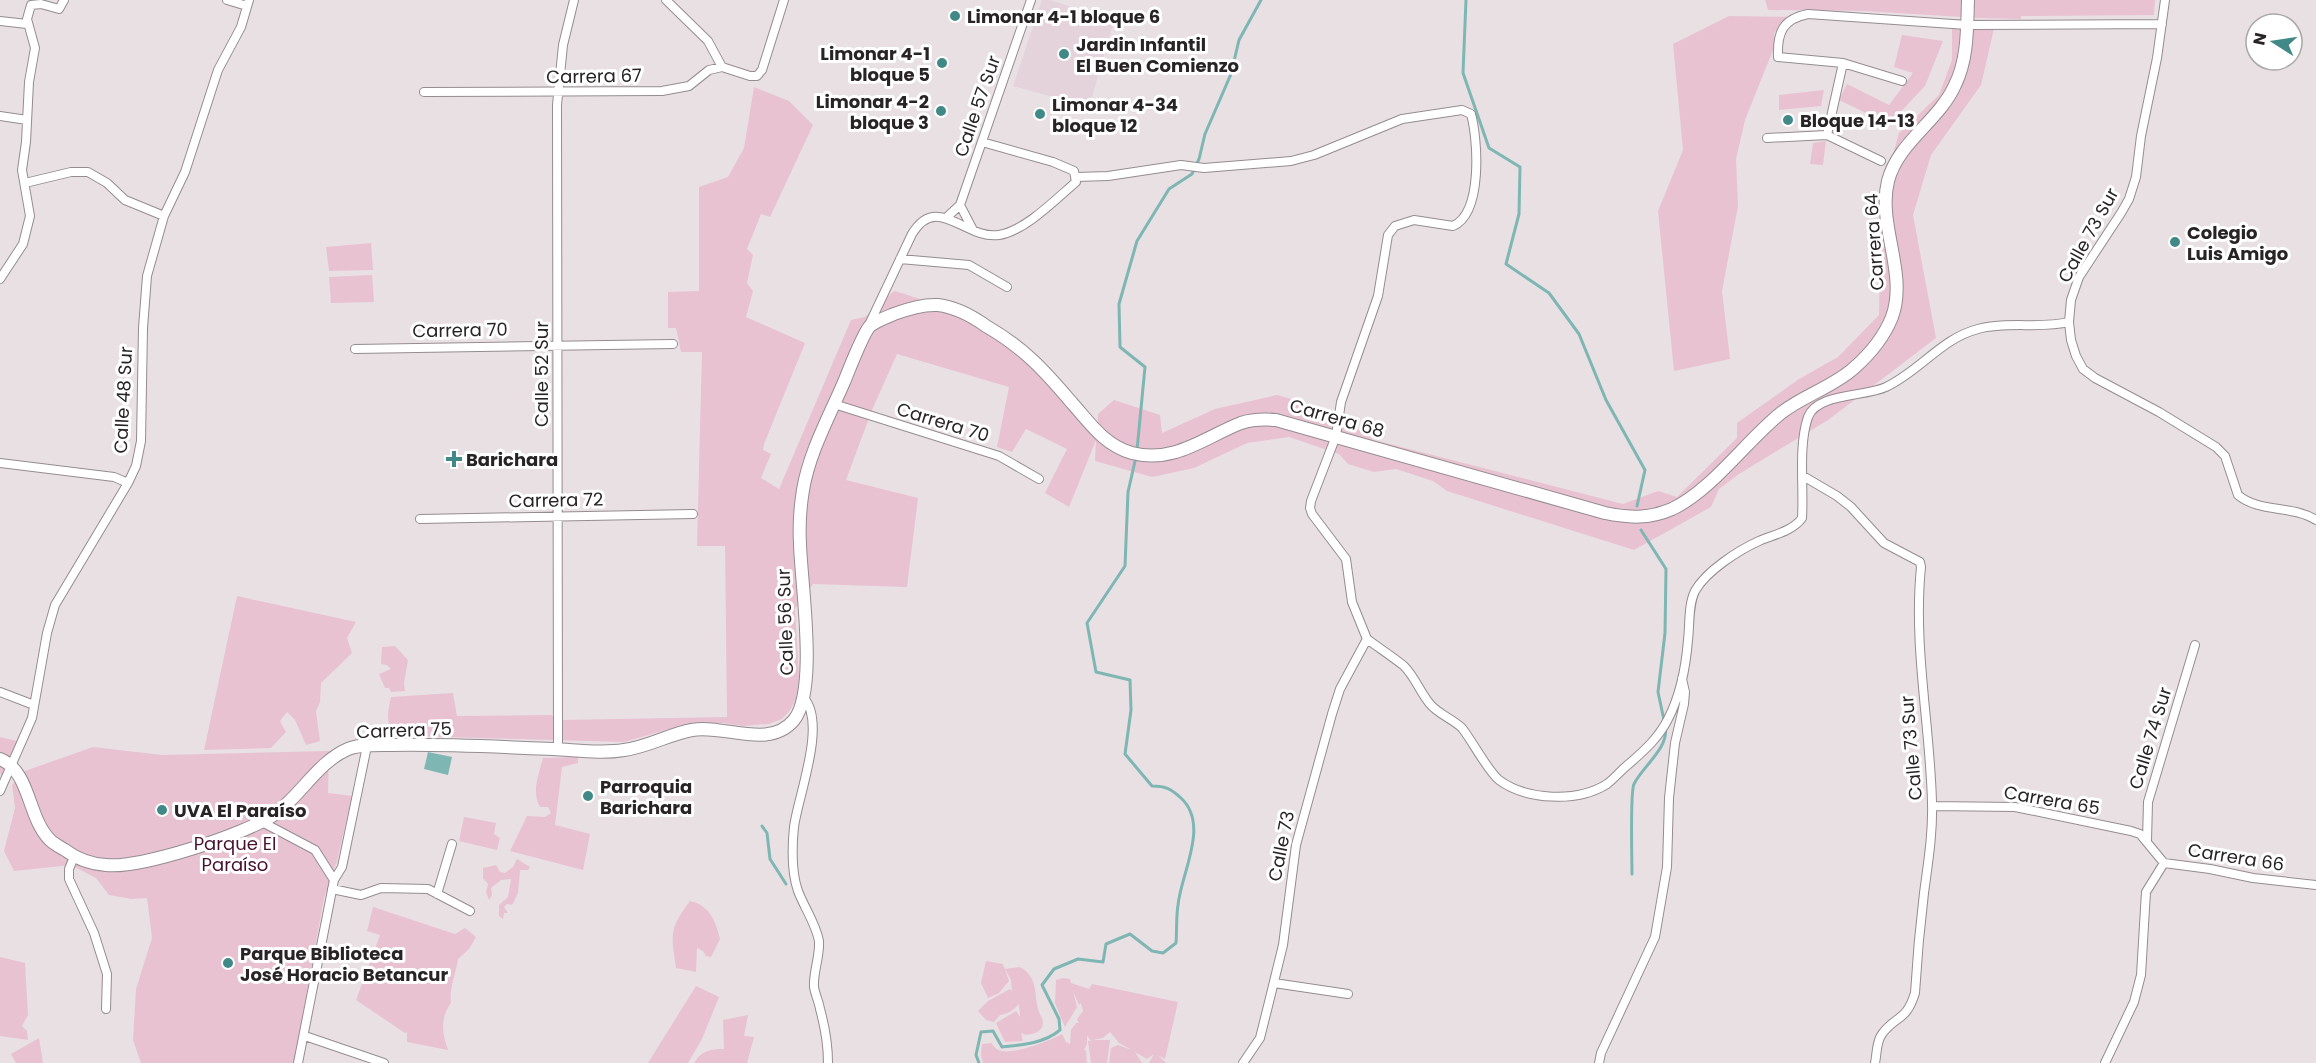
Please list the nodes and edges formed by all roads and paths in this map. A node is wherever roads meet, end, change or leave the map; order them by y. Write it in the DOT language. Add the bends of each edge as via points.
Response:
graph roads {
  1 [pos="64,0"];
  2 [pos="227,0"];
  3 [pos="574,0"];
  4 [pos="666,0"];
  5 [pos="783,0"];
  6 [pos="1031,0"];
  7 [pos="1968,0"];
  8 [pos="2164,0"];
  9 [pos="248,3"];
  10 [pos="0,21"];
  11 [pos="27,24"];
  12 [pos="2162,24"];
  13 [pos="1967,25"];
  14 [pos="1843,63"];
  15 [pos="722,67"];
  16 [pos="1902,81"];
  17 [pos="424,92"];
  18 [pos="557,93"];
  19 [pos="0,117"];
  20 [pos="27,120"];
  21 [pos="1827,135"];
  22 [pos="1767,138"];
  23 [pos="982,142"];
  24 [pos="1881,162"];
  25 [pos="1076,177"];
  26 [pos="25,183"];
  27 [pos="960,205"];
  28 [pos="164,216"];
  29 [pos="946,218"];
  30 [pos="974,231"];
  31 [pos="900,260"];
  32 [pos="0,279"];
  33 [pos="1007,286"];
  34 [pos="2069,322"];
  35 [pos="868,328"];
  36 [pos="673,344"];
  37 [pos="557,346"];
  38 [pos="355,348"];
  39 [pos="834,404"];
  40 [pos="1336,436"];
  41 [pos="1753,437"];
  42 [pos="0,462"];
  43 [pos="1803,476"];
  44 [pos="1039,479"];
  45 [pos="128,483"];
  46 [pos="693,514"];
  47 [pos="557,517"];
  48 [pos="420,519"];
  49 [pos="2316,520"];
  50 [pos="1367,639"];
  51 [pos="2195,645"];
  52 [pos="1681,676"];
  53 [pos="0,692"];
  54 [pos="804,698"];
  55 [pos="34,705"];
  56 [pos="367,746"];
  57 [pos="558,750"];
  58 [pos="5,761"];
  59 [pos="0,791"];
  60 [pos="1932,806"];
  61 [pos="262,822"];
  62 [pos="2146,841"];
  63 [pos="452,844"];
  64 [pos="2156,853"];
  65 [pos="74,857"];
  66 [pos="2164,863"];
  67 [pos="333,884"];
  68 [pos="2316,885"];
  69 [pos="437,894"];
  70 [pos="470,911"];
  71 [pos="1274,983"];
  72 [pos="1348,994"];
  73 [pos="106,1009"];
  74 [pos="305,1036"];
  75 [pos="298,1063"];
  76 [pos="384,1063"];
  77 [pos="828,1063"];
  78 [pos="1243,1063"];
  79 [pos="1599,1063"];
  80 [pos="1875,1063"];
  81 [pos="2105,1063"];
  1 -- 11 [label="street" via="59,9 31,4"];
  2 -- 9 [label="street"];
  3 -- 18 [label="street, Calle 52 Sur"];
  4 -- 15 [label="street" via="708,41"];
  5 -- 15 [label="street" via="758,76"];
  6 -- 23 [label="street, Calle 57 Sur"];
  7 -- 13 [label="street, Carrera 64"];
  8 -- 12 [label="street, Calle 73 Sur"];
  9 -- 28 [label="street, Calle 48 Sur" via="241,27 218,69 185,172"];
  10 -- 11 [label="street"];
  11 -- 20 [label="street" via="35,48"];
  12 -- 13 [label="street"];
  12 -- 34 [label="street, Calle 73 Sur" via="2134,184 2121,213 2079,277"];
  13 -- 14 [label="street" via="1808,14 1794,17 1783,28 1777,43 1778,57"];
  13 -- 41 [label="street, Carrera 64" via="1955,85 1897,160 1888,182 1886,206 1896,299 1884,333 1852,369 1783,412"];
  14 -- 16 [label="street"];
  14 -- 21 [label="street"];
  15 -- 18 [label="street, Carrera 67" via="709,70 689,86 662,91"];
  17 -- 18 [label="street, Carrera 67"];
  18 -- 37 [label="street, Calle 52 Sur"];
  19 -- 20 [label="street"];
  20 -- 26 [label="street" via="22,170"];
  21 -- 22 [label="street"];
  21 -- 24 [label="street"];
  23 -- 25 [label="street" via="1053,162 1074,171"];
  23 -- 27 [label="street, Calle 57 Sur"];
  25 -- 30 [label="street" via="1076,182 1046,209 1011,231 997,236"];
  25 -- 40 [label="street" via="1291,160 1314,155 1402,119 1462,110 1471,114 1476,145 1475,182 1465,217 1453,226 1425,220 1403,222 1388,235 1378,296 1341,402"];
  26 -- 28 [label="street" via="88,172 107,183 125,201"];
  26 -- 32 [label="street" via="30,216 27,235"];
  27 -- 29 [label="street, Calle 57 Sur"];
  27 -- 30 [label="street"];
  28 -- 45 [label="street, Calle 48 Sur" via="145,289 141,441"];
  29 -- 30 [label="street"];
  29 -- 31 [label="street, Calle 56 Sur" via="931,216 918,224"];
  31 -- 33 [label="street" via="969,266"];
  31 -- 35 [label="street, Calle 56 Sur"];
  34 -- 43 [label="street" via="1978,329 1953,339 1920,367 1886,387 1821,403 1808,416"];
  34 -- 49 [label="street" via="2076,356 2084,369 2216,447 2225,456 2241,498"];
  35 -- 39 [label="street, Calle 56 Sur"];
  35 -- 40 [label="street, Carrera 68" via="896,313 931,304 970,316 1035,361 1107,442 1128,452 1164,455 1198,445 1240,423 1262,419 1284,420"];
  36 -- 37 [label="street, Carrera 70"];
  37 -- 38 [label="street, Carrera 70"];
  37 -- 47 [label="street, Calle 52 Sur"];
  39 -- 44 [label="street, Carrera 70" via="999,456"];
  39 -- 54 [label="street, Calle 56 Sur" via="803,489 800,542"];
  40 -- 41 [label="street, Carrera 68" via="1605,513 1636,518 1671,509 1690,499"];
  40 -- 50 [label="street" via="1310,508 1346,559 1352,602"];
  42 -- 45 [label="street" via="114,477"];
  43 -- 52 [label="street" via="1799,522 1731,557 1694,592"];
  43 -- 60 [label="street, Calle 73 Sur" via="1851,507 1884,543 1920,562 1920,658"];
  45 -- 55 [label="street, Calle 48 Sur" via="55,605 46,633"];
  46 -- 47 [label="street, Carrera 72"];
  47 -- 48 [label="street, Carrera 72"];
  47 -- 57 [label="street, Calle 52 Sur"];
  50 -- 52 [label="street" via="1404,667 1430,705 1460,726 1496,778 1514,789 1545,796 1567,796 1607,784 1661,730 1673,707"];
  50 -- 71 [label="street, Calle 73" via="1338,697 1303,814"];
  51 -- 62 [label="street, Calle 74 Sur" via="2148,802"];
  52 -- 79 [label="street" via="1684,704 1675,743 1667,867 1658,926"];
  53 -- 55 [label="street"];
  54 -- 57 [label="street, Carrera 75" via="791,724 765,735 694,729 622,751"];
  54 -- 77 [label="street, Calle 56 Sur" via="811,712 812,740 792,858 797,889 819,940 814,985 828,1042"];
  55 -- 58 [label="street, Calle 48 Sur" via="32,718"];
  56 -- 57 [label="street, Carrera 75"];
  56 -- 61 [label="street, Carrera 75" via="350,748 328,762"];
  56 -- 67 [label="street" via="342,867"];
  58 -- 59 [label="street, Calle 48 Sur"];
  58 -- 65 [label="street, Carrera 75" via="20,778 48,839"];
  60 -- 62 [label="street, Carrera 65" via="2015,807 2131,831"];
  60 -- 80 [label="street, Calle 73 Sur" via="1915,993 1904,1016 1881,1035"];
  61 -- 65 [label="street, Carrera 75" via="126,866"];
  61 -- 67 [label="street" via="315,850"];
  62 -- 64 [label="street, Carrera 65"];
  63 -- 69 [label="street"];
  64 -- 66 [label="street, Carrera 66"];
  65 -- 73 [label="street" via="69,879 94,933 107,974"];
  66 -- 68 [label="street, Carrera 66"];
  66 -- 81 [label="street" via="2146,892 2141,975 2134,1002"];
  67 -- 69 [label="street" via="361,894 381,888 428,889"];
  67 -- 74 [label="street"];
  69 -- 70 [label="street"];
  71 -- 72 [label="street"];
  71 -- 78 [label="street, Calle 73" via="1260,1038"];
  74 -- 75 [label="street"];
  74 -- 76 [label="street"];
}
